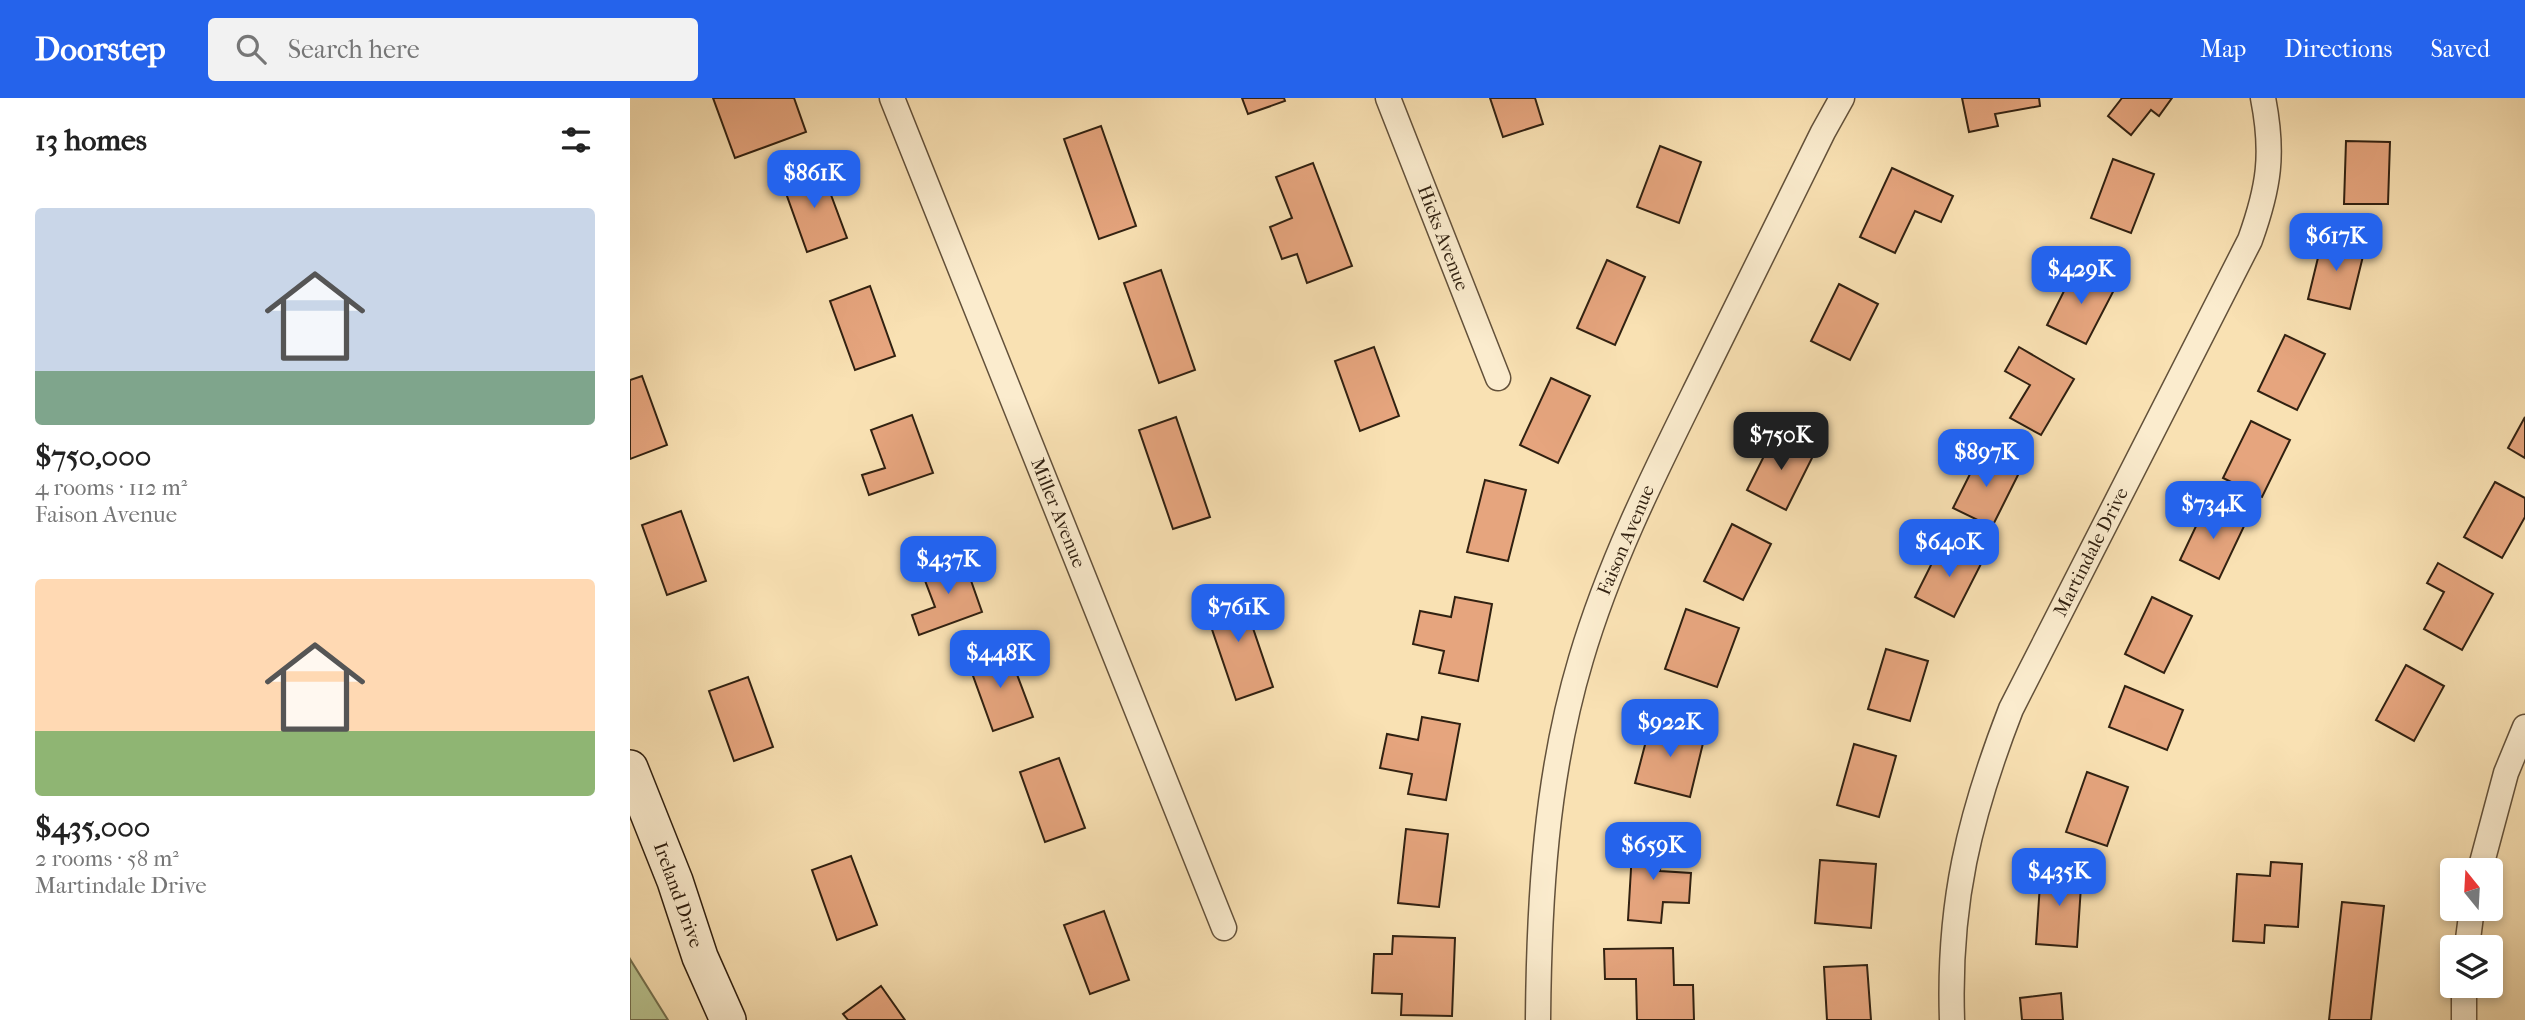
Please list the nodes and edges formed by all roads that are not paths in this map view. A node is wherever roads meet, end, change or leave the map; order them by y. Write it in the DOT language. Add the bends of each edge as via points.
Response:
graph roads {
  1 [pos="892,98"];
  2 [pos="1388,98"];
  3 [pos="1842,98"];
  4 [pos="2263,98"];
  5 [pos="1499,378"];
  6 [pos="2525,727"];
  7 [pos="630,768"];
  8 [pos="2483,858"];
  9 [pos="1224,928"];
  10 [pos="2465,998"];
  11 [pos="728,1020"];
  12 [pos="1538,1020"];
  13 [pos="1952,1020"];
  14 [pos="2464,1020"];
  1 -- 9 [label="street, Miller Avenue"];
  2 -- 5 [label="street, Hicks Avenue"];
  3 -- 12 [label="street, Faison Avenue" via="1643,496 1604,586 1580,661 1548,821 1539,926"];
  4 -- 13 [label="street, Martindale Drive" via="2270,164 2250,240 2011,709 1987,770 1967,839 1956,904"];
  6 -- 8 [label="street" via="2506,773"];
  7 -- 11 [label="main road, Ireland Drive"];
  10 -- 14 [label="street"];
}
